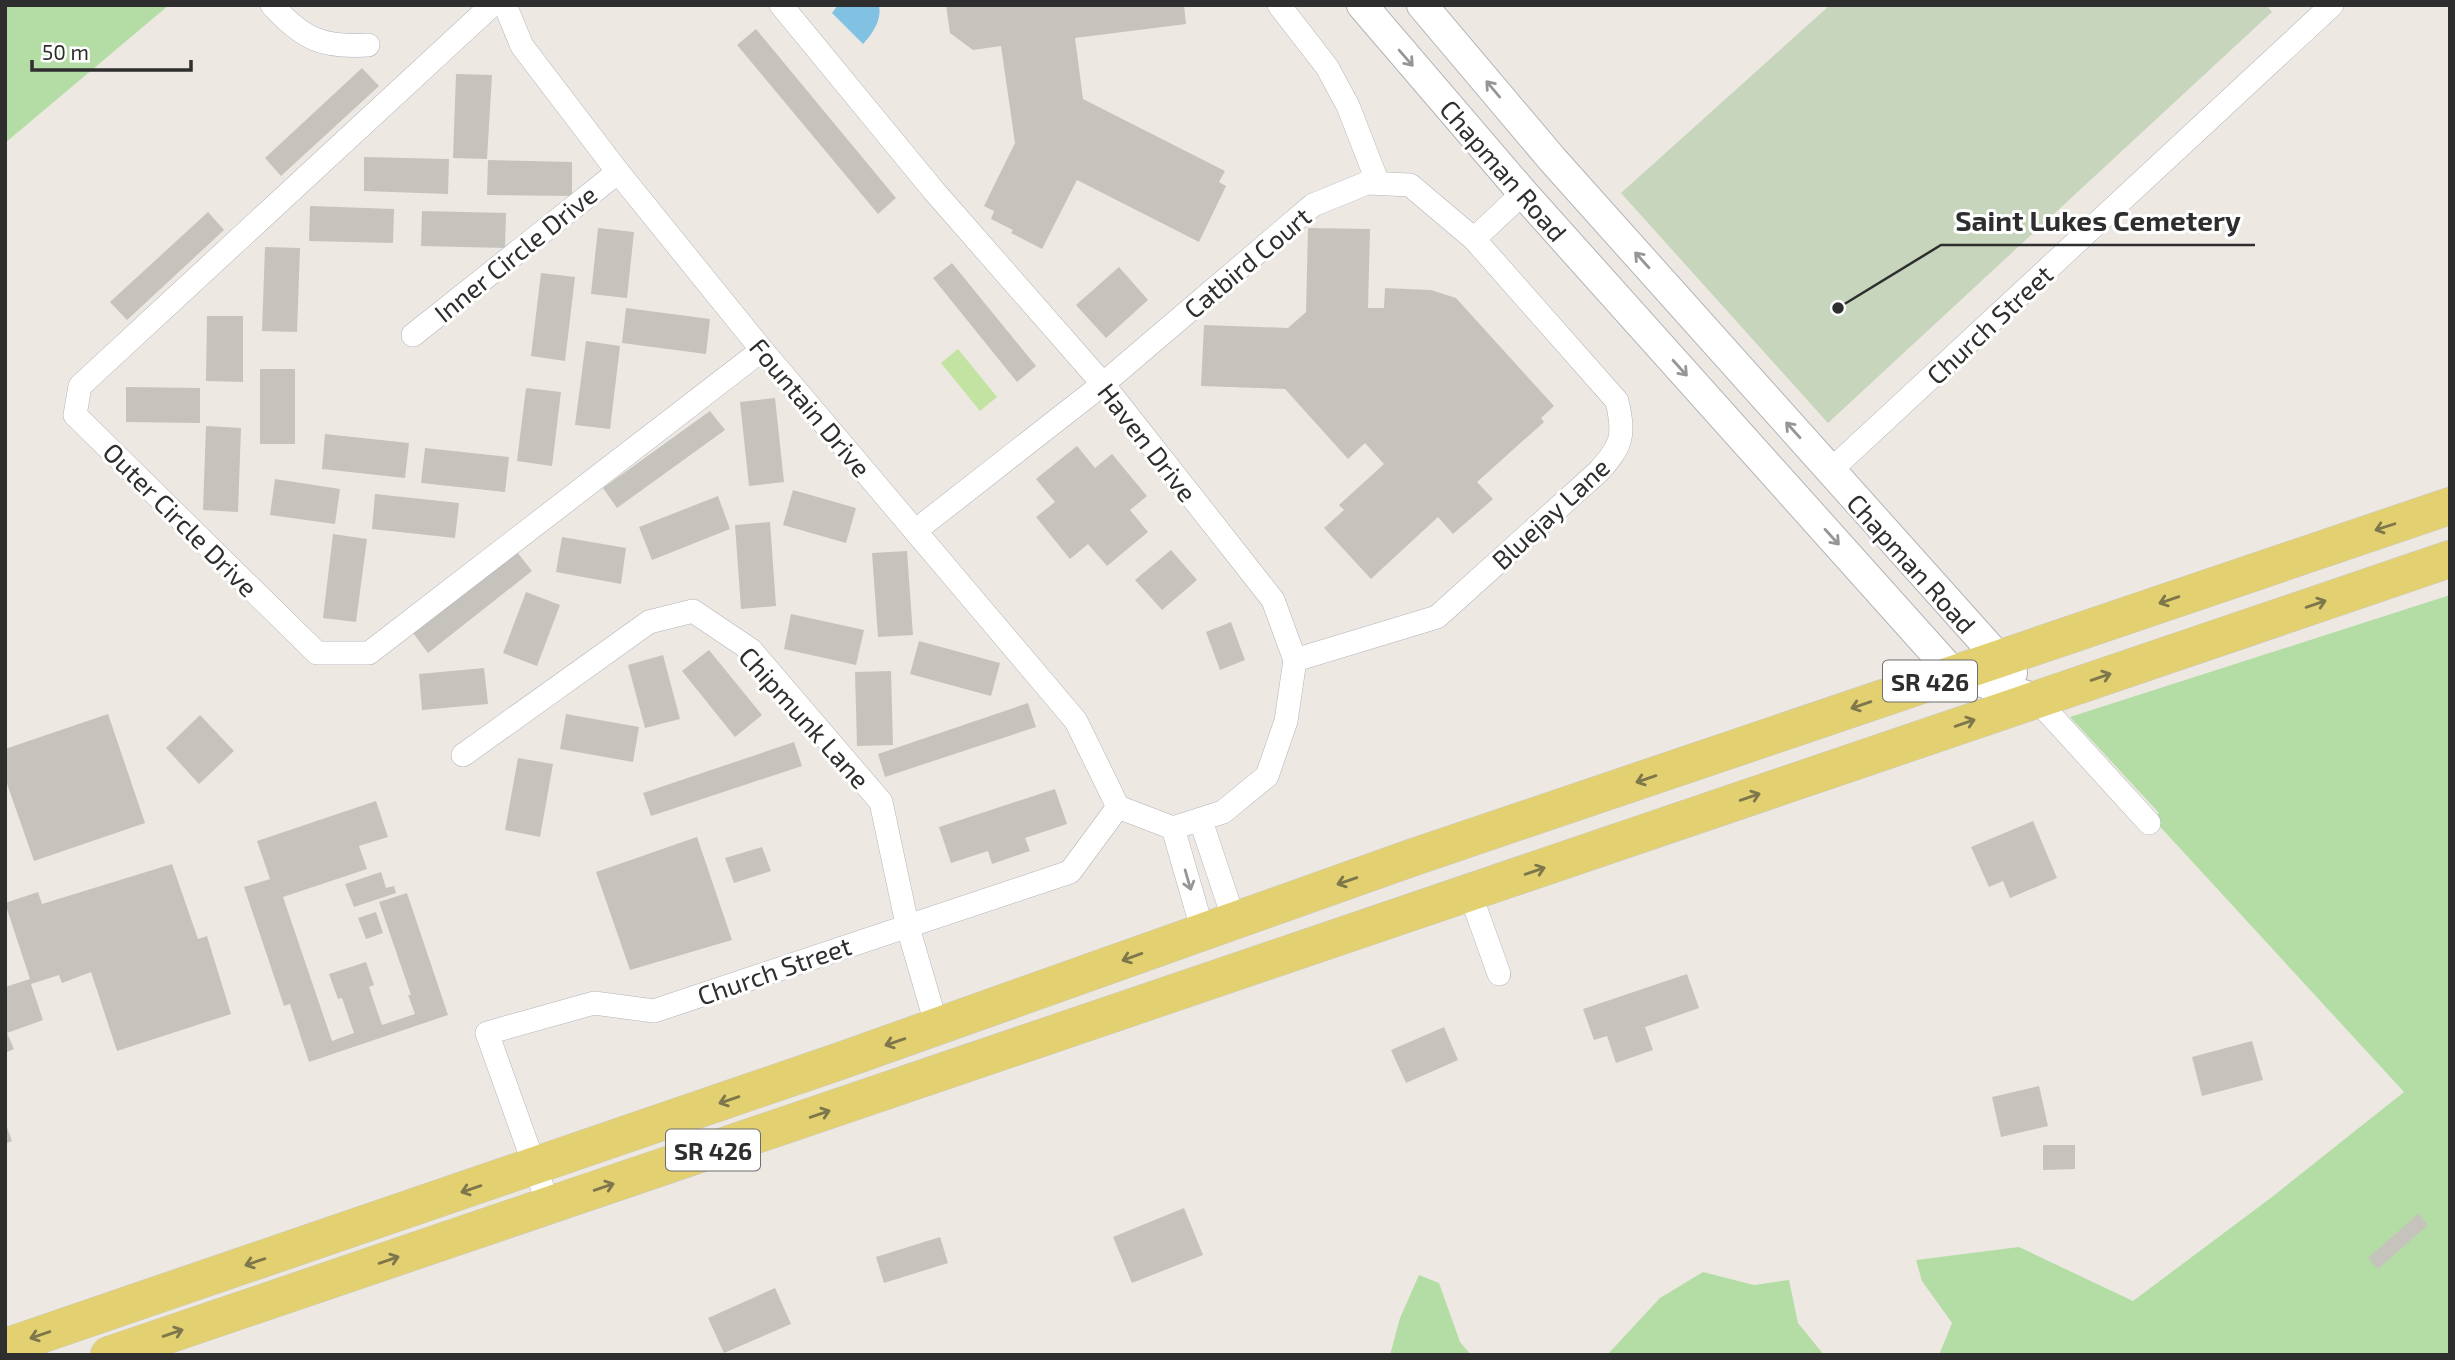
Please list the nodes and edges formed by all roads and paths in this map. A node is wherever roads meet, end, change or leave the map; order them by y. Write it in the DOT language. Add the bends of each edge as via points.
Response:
graph roads {
  1 [pos="272,5"];
  2 [pos="492,5"];
  3 [pos="505,5"];
  4 [pos="781,5"];
  5 [pos="1279,5"];
  6 [pos="1362,5"];
  7 [pos="1422,5"];
  8 [pos="2332,5"];
  9 [pos="368,45"];
  10 [pos="618,172"];
  11 [pos="1378,183"];
  12 [pos="1523,193"];
  13 [pos="1474,239"];
  14 [pos="413,335"];
  15 [pos="762,350"];
  16 [pos="1103,384"];
  17 [pos="1830,471"];
  18 [pos="2450,506"];
  19 [pos="915,531"];
  20 [pos="2450,559"];
  21 [pos="1998,657"];
  22 [pos="1295,660"];
  23 [pos="1954,673"];
  24 [pos="2036,699"];
  25 [pos="463,755"];
  26 [pos="1118,807"];
  27 [pos="1201,821"];
  28 [pos="2149,823"];
  29 [pos="1173,828"];
  30 [pos="1470,893"];
  31 [pos="907,924"];
  32 [pos="1219,926"];
  33 [pos="1499,974"];
  34 [pos="937,1027"];
  35 [pos="535,1167"];
  36 [pos="549,1206"];
  37 [pos="5,1347"];
  38 [pos="108,1355"];
  1 -- 9 [label="street" via="292,27 318,42 340,47"];
  2 -- 15 [label="street, Outer Circle Drive" via="80,386 75,415 317,653 369,653"];
  3 -- 10 [label="street, Fountain Drive" via="522,46"];
  4 -- 16 [label="street, Haven Drive"];
  5 -- 11 [label="street" via="1327,68 1348,106"];
  6 -- 12 [label="street, Chapman Road, one-way"];
  17 -- 7 [label="street, Chapman Road, one-way" via="1552,159"];
  8 -- 17 [label="street, Church Street"];
  10 -- 14 [label="street, Inner Circle Drive"];
  10 -- 15 [label="street, Fountain Drive"];
  11 -- 13 [label="street, Catbird Court" via="1410,185"];
  11 -- 16 [label="street, Catbird Court" via="1367,183 1313,205"];
  12 -- 13 [label="street"];
  12 -- 23 [label="street, Chapman Road, one-way"];
  13 -- 22 [label="street, Bluejay Lane" via="1617,401 1622,421 1620,448 1437,617"];
  15 -- 19 [label="street, Fountain Drive"];
  16 -- 19 [label="street, Catbird Court"];
  16 -- 22 [label="street, Haven Drive" via="1273,600"];
  17 -- 21 [label="street, Chapman Road"];
  18 -- 21 [label="main road, SR 426, one-way"];
  19 -- 26 [label="street, Fountain Drive" via="1076,721"];
  24 -- 20 [label="main road, SR 426, one-way"];
  21 -- 23 [label="main road, SR 426"];
  21 -- 24 [label="street, Chapman Road"];
  22 -- 27 [label="street, Haven Drive" via="1286,721 1266,776 1223,812"];
  23 -- 24 [label="street, Chapman Road"];
  23 -- 32 [label="main road, SR 426, one-way"];
  24 -- 28 [label="street"];
  30 -- 24 [label="main road, SR 426, one-way"];
  25 -- 31 [label="street, Chipmunk Lane" via="649,622 693,611 751,650 881,802"];
  26 -- 29 [label="street"];
  26 -- 31 [label="street, Church Street" via="1070,872"];
  27 -- 29 [label="street"];
  27 -- 32 [label="street"];
  29 -- 32 [label="street, one-way"];
  30 -- 33 [label="street"];
  36 -- 30 [label="main road, SR 426, one-way"];
  31 -- 34 [label="street, Chipmunk Lane"];
  31 -- 35 [label="street, Church Street" via="654,1011 594,1003 487,1033"];
  32 -- 34 [label="main road, SR 426, one-way"];
  34 -- 35 [label="main road, SR 426, one-way"];
  35 -- 36 [label="street, Church Street"];
  35 -- 37 [label="main road, SR 426, one-way"];
  38 -- 36 [label="main road, SR 426, one-way"];
}
